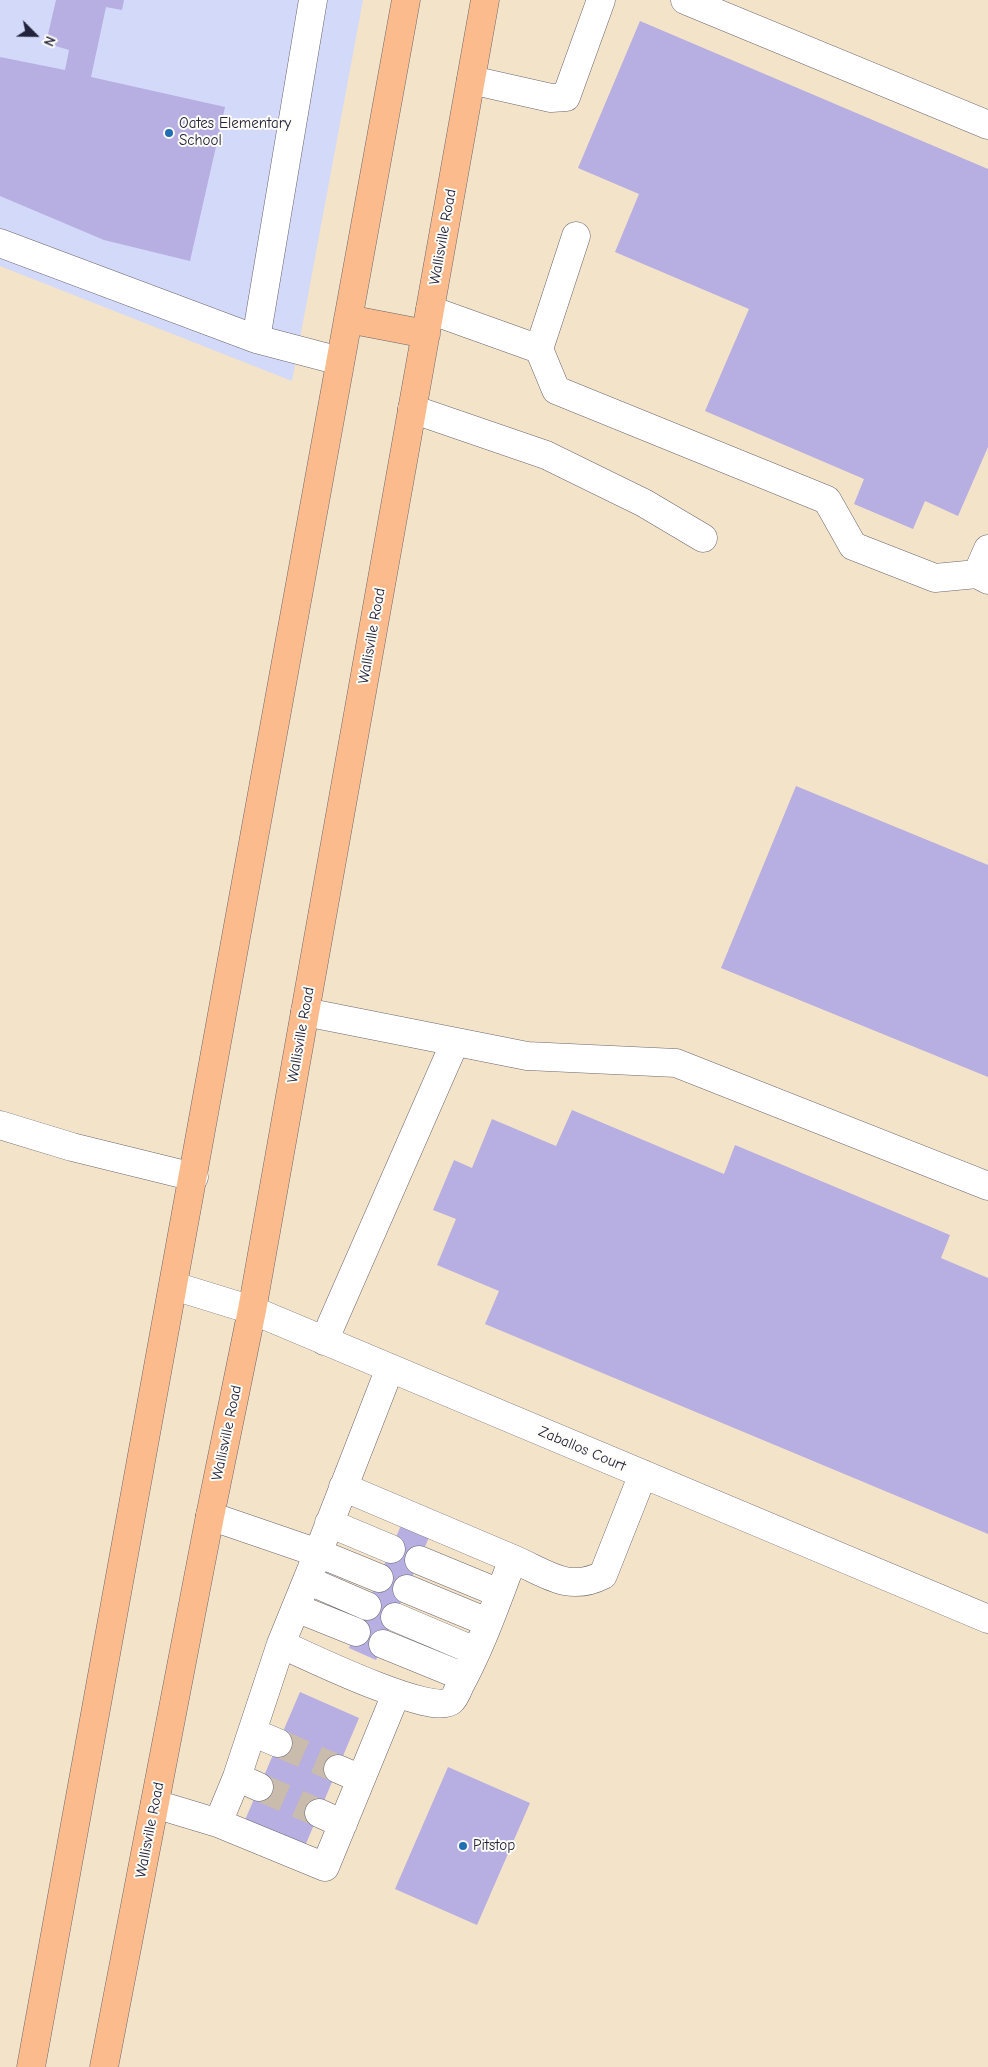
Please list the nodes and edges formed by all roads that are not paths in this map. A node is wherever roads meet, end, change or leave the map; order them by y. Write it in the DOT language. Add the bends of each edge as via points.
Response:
graph roads {
  1 [pos="313,0"];
  2 [pos="406,0"];
  3 [pos="486,0"];
  4 [pos="601,0"];
  5 [pos="685,0"];
  6 [pos="471,80"];
  7 [pos="988,125"];
  8 [pos="576,236"];
  9 [pos="0,244"];
  10 [pos="348,318"];
  11 [pos="428,322"];
  12 [pos="256,339"];
  13 [pos="539,348"];
  14 [pos="340,361"];
  15 [pos="412,410"];
  16 [pos="703,538"];
  17 [pos="988,549"];
  18 [pos="983,577"];
  19 [pos="305,1012"];
  20 [pos="455,1042"];
  21 [pos="0,1125"];
  22 [pos="194,1177"];
  23 [pos="988,1186"];
  24 [pos="174,1286"];
  25 [pos="252,1310"];
  26 [pos="324,1340"];
  27 [pos="390,1368"];
  28 [pos="643,1474"];
  29 [pos="343,1488"];
  30 [pos="210,1516"];
  31 [pos="329,1523"];
  32 [pos="391,1549"];
  33 [pos="318,1553"];
  34 [pos="513,1558"];
  35 [pos="419,1560"];
  36 [pos="379,1578"];
  37 [pos="307,1580"];
  38 [pos="407,1589"];
  39 [pos="500,1593"];
  40 [pos="367,1606"];
  41 [pos="296,1608"];
  42 [pos="395,1617"];
  43 [pos="988,1619"];
  44 [pos="487,1622"];
  45 [pos="356,1632"];
  46 [pos="281,1644"];
  47 [pos="383,1644"];
  48 [pos="475,1651"];
  49 [pos="464,1677"];
  50 [pos="396,1694"];
  51 [pos="252,1732"];
  52 [pos="278,1743"];
  53 [pos="155,1804"];
  54 [pos="218,1823"];
  55 [pos="32,2067"];
  56 [pos="104,2067"];
  1 -- 12 [label="street"];
  2 -- 10 [label="main road"];
  3 -- 6 [label="main road, Wallisville Road"];
  4 -- 6 [label="street" via="566,96 551,98"];
  5 -- 7 [label="street"];
  6 -- 11 [label="main road, Wallisville Road"];
  8 -- 13 [label="street"];
  9 -- 12 [label="street"];
  10 -- 11 [label="main road"];
  10 -- 14 [label="main road"];
  11 -- 13 [label="street"];
  11 -- 15 [label="main road, Wallisville Road"];
  12 -- 14 [label="street"];
  13 -- 18 [label="street" via="556,390 827,500 853,546 936,578"];
  14 -- 22 [label="main road"];
  15 -- 16 [label="street" via="546,455 644,503"];
  15 -- 19 [label="main road, Wallisville Road"];
  17 -- 18 [label="street"];
  19 -- 20 [label="street"];
  19 -- 25 [label="main road, Wallisville Road"];
  20 -- 23 [label="street" via="527,1056 676,1063"];
  20 -- 26 [label="street"];
  21 -- 22 [label="street" via="72,1147"];
  22 -- 24 [label="main road"];
  24 -- 25 [label="street, Zaballos Court"];
  24 -- 55 [label="main road"];
  25 -- 26 [label="street, Zaballos Court"];
  25 -- 30 [label="main road, Wallisville Road"];
  26 -- 27 [label="street, Zaballos Court"];
  27 -- 28 [label="street, Zaballos Court"];
  27 -- 29 [label="street"];
  28 -- 34 [label="street" via="603,1575 591,1581 568,1583"];
  28 -- 43 [label="street, Zaballos Court"];
  29 -- 31 [label="street"];
  29 -- 34 [label="street"];
  30 -- 33 [label="street"];
  30 -- 53 [label="main road, Wallisville Road"];
  31 -- 32 [label="street"];
  31 -- 33 [label="street"];
  33 -- 36 [label="street"];
  33 -- 37 [label="street"];
  34 -- 39 [label="street"];
  35 -- 39 [label="street"];
  37 -- 40 [label="street"];
  37 -- 41 [label="street"];
  38 -- 44 [label="street"];
  39 -- 44 [label="street"];
  41 -- 45 [label="street"];
  41 -- 46 [label="street"];
  42 -- 48 [label="street"];
  44 -- 48 [label="street"];
  46 -- 50 [label="street"];
  46 -- 51 [label="street"];
  47 -- 49 [label="street"];
  48 -- 49 [label="street"];
  49 -- 50 [label="street" via="451,1701 443,1705"];
  50 -- 54 [label="street" via="350,1774 331,1818 325,1867"];
  51 -- 52 [label="street"];
  51 -- 54 [label="street" via="248,1782"];
  53 -- 54 [label="street"];
  53 -- 56 [label="main road, Wallisville Road"];
}
